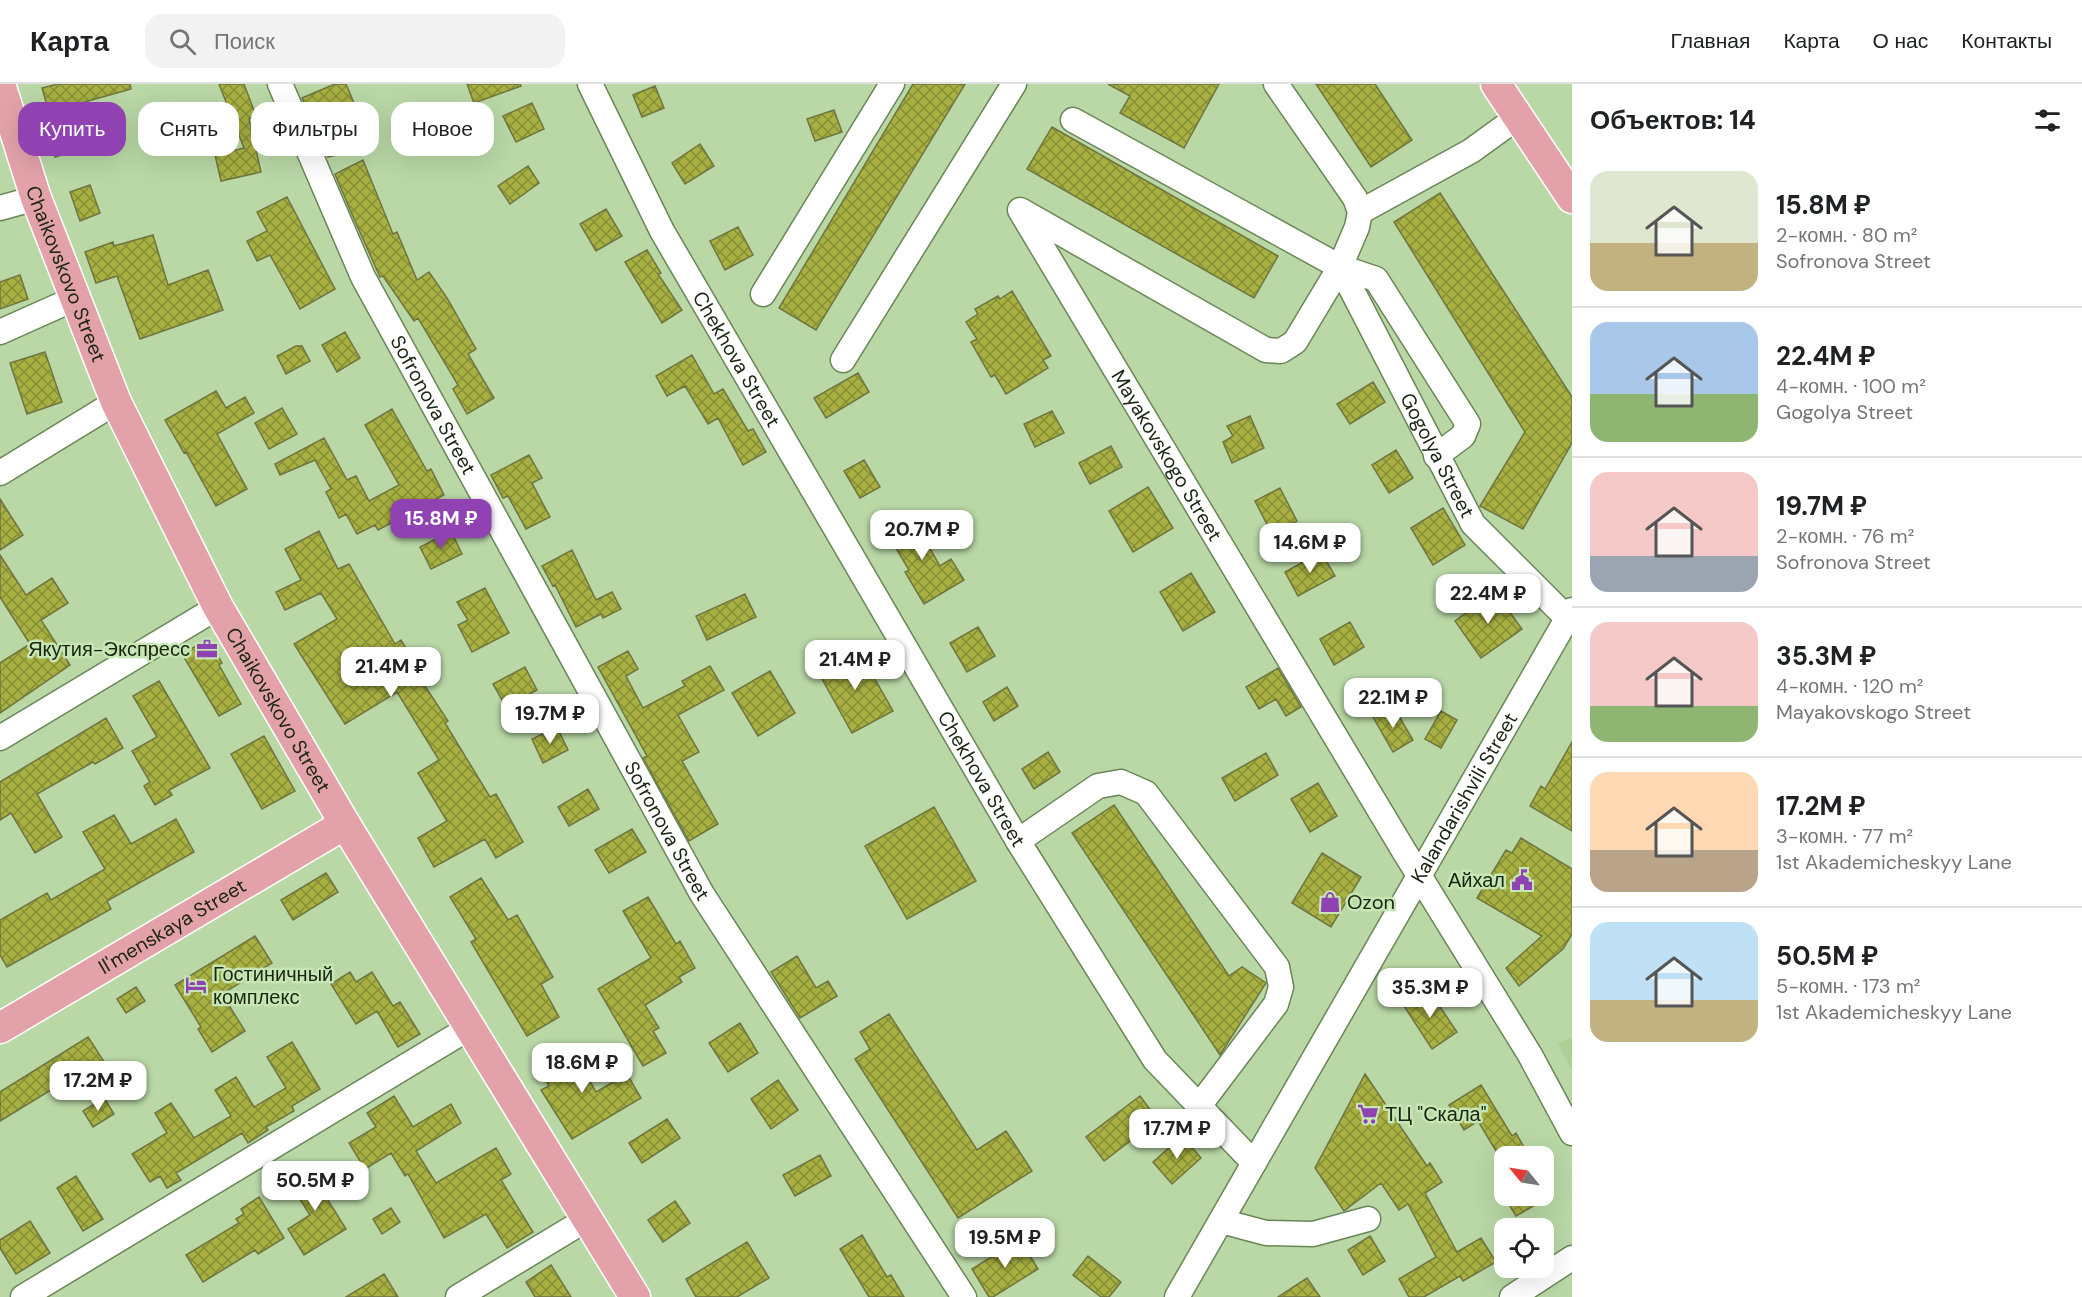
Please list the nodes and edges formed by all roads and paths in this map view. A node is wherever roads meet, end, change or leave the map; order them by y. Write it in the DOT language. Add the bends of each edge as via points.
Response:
graph roads {
  1 [pos="0,84"];
  2 [pos="280,84"];
  3 [pos="590,84"];
  4 [pos="892,84"];
  5 [pos="1014,84"];
  6 [pos="1276,84"];
  7 [pos="1496,84"];
  8 [pos="1518,117"];
  9 [pos="1073,120"];
  10 [pos="36,198"];
  11 [pos="1572,198"];
  12 [pos="0,208"];
  13 [pos="1359,212"];
  14 [pos="1340,267"];
  15 [pos="764,294"];
  16 [pos="76,298"];
  17 [pos="0,332"];
  18 [pos="843,360"];
  19 [pos="116,402"];
  20 [pos="1436,456"];
  21 [pos="0,473"];
  22 [pos="218,608"];
  23 [pos="1570,614"];
  24 [pos="0,738"];
  25 [pos="345,824"];
  26 [pos="1018,841"];
  27 [pos="1418,874"];
  28 [pos="0,1028"];
  29 [pos="470,1028"];
  30 [pos="1199,1106"];
  31 [pos="1572,1134"];
  32 [pos="1254,1163"];
  33 [pos="587,1219"];
  34 [pos="1368,1219"];
  35 [pos="1221,1221"];
  36 [pos="1572,1258"];
  37 [pos="23,1297"];
  38 [pos="458,1297"];
  39 [pos="635,1297"];
  40 [pos="964,1297"];
  41 [pos="1177,1297"];
  42 [pos="1512,1297"];
  1 -- 10 [label="main road, Chaikovskovo Street"];
  2 -- 40 [label="street, Sofronova Street" via="363,277 702,894"];
  3 -- 26 [label="street, Chekhova Street" via="662,231"];
  4 -- 15 [label="street"];
  5 -- 18 [label="street"];
  6 -- 13 [label="street" via="1355,198"];
  7 -- 8 [label="main road"];
  8 -- 11 [label="main road"];
  8 -- 13 [label="street" via="1471,151"];
  9 -- 14 [label="street"];
  10 -- 12 [label="street"];
  10 -- 16 [label="main road, Chaikovskovo Street"];
  13 -- 14 [label="street"];
  14 -- 20 [label="street, Gogolya Street"];
  14 -- 20 [label="street" via="1376,279 1468,424 1463,436"];
  14 -- 27 [label="street, Mayakovskogo Street" via="1294,342 1281,351 1266,350 1020,210"];
  16 -- 17 [label="street"];
  16 -- 19 [label="main road, Chaikovskovo Street"];
  19 -- 21 [label="street"];
  19 -- 22 [label="main road, Chaikovskovo Street"];
  20 -- 23 [label="street, Gogolya Street" via="1473,524"];
  22 -- 24 [label="street"];
  22 -- 25 [label="main road, Chaikovskovo Street"];
  23 -- 27 [label="street, Kalandarishvili Street"];
  25 -- 28 [label="main road, Il'menskaya Street"];
  25 -- 29 [label="main road, Chaikovskovo Street"];
  26 -- 30 [label="street, Chekhova Street" via="1155,1060"];
  26 -- 30 [label="street" via="1098,786 1121,782 1146,793 1277,967 1281,987 1276,1004"];
  27 -- 31 [label="street, Mayakovskogo Street" via="1530,1055"];
  27 -- 32 [label="street, Kalandarishvili Street"];
  29 -- 33 [label="main road, Chaikovskovo Street"];
  29 -- 37 [label="street"];
  30 -- 32 [label="street, Chekhova Street"];
  32 -- 35 [label="street, Kalandarishvili Street"];
  33 -- 38 [label="street"];
  33 -- 39 [label="main road, Chaikovskovo Street"];
  34 -- 35 [label="street" via="1313,1234 1266,1233"];
  35 -- 41 [label="street, Kalandarishvili Street"];
  36 -- 42 [label="street"];
}
